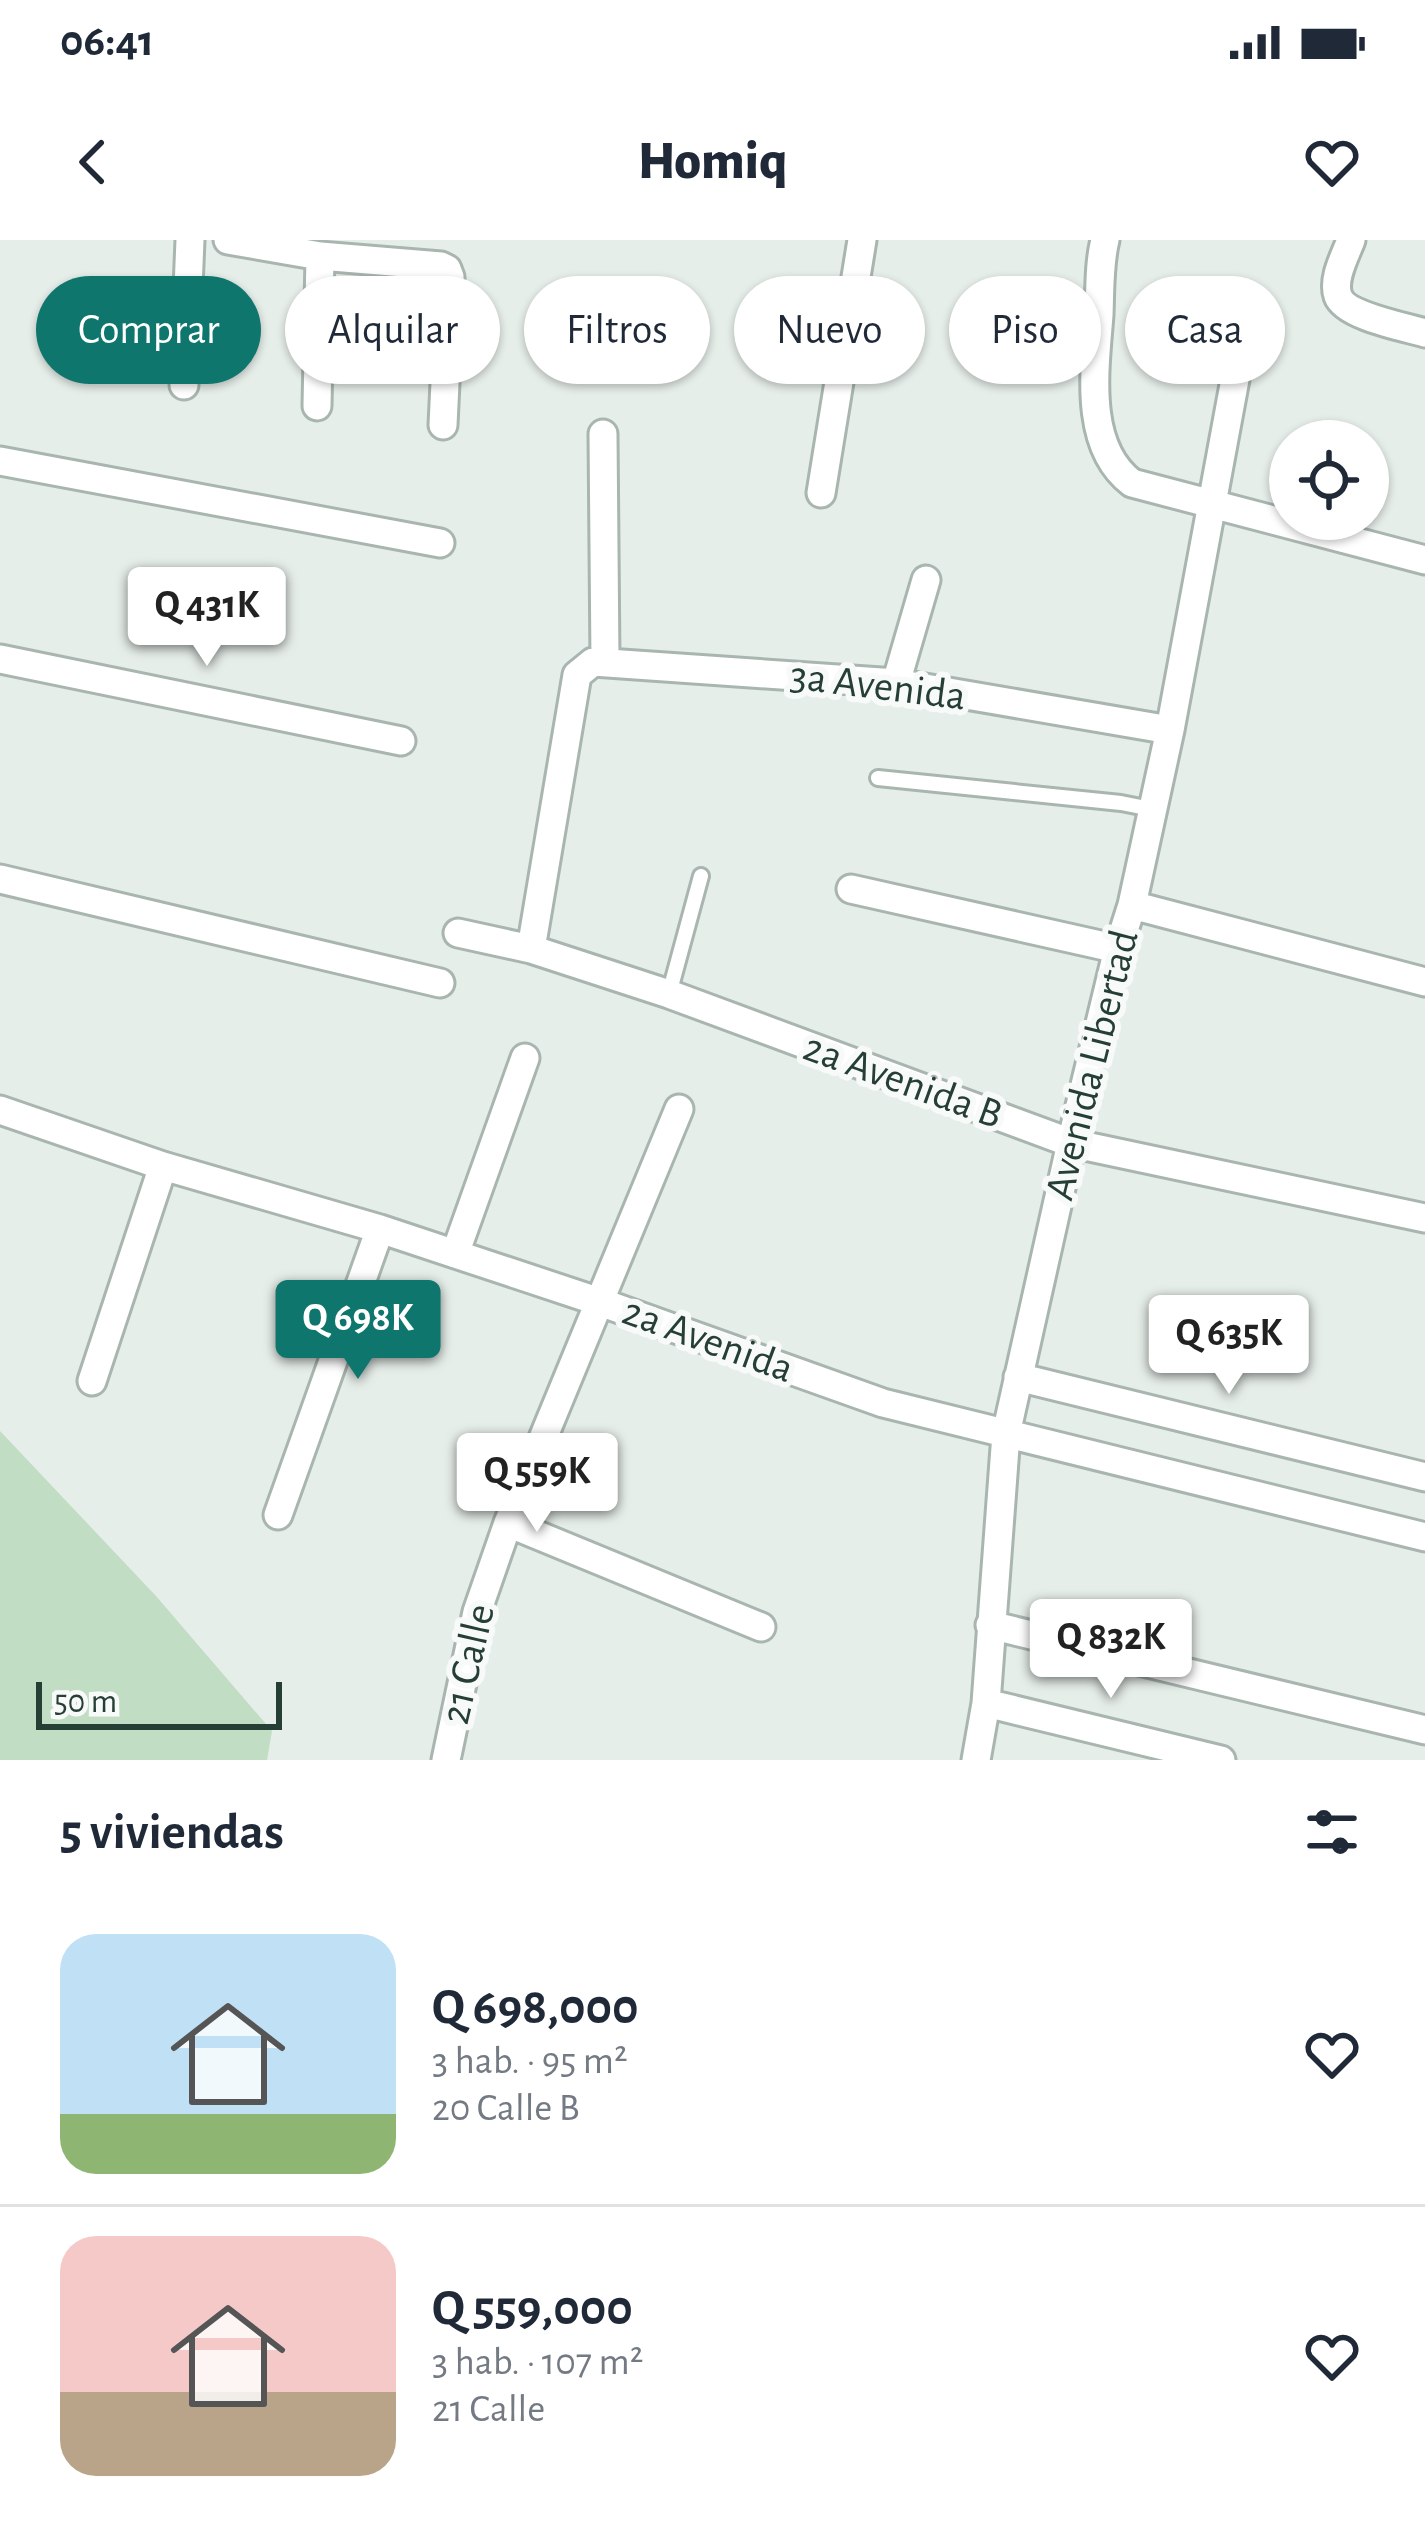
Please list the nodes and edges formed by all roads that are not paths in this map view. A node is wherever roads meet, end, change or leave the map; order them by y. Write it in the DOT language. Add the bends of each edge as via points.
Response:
graph roads {
  1 [pos="190,240"];
  2 [pos="228,240"];
  3 [pos="862,240"];
  4 [pos="1105,240"];
  5 [pos="1351,240"];
  6 [pos="320,256"];
  7 [pos="1425,333"];
  8 [pos="1233,384"];
  9 [pos="184,385"];
  10 [pos="316,406"];
  11 [pos="443,425"];
  12 [pos="604,434"];
  13 [pos="0,461"];
  14 [pos="821,493"];
  15 [pos="1210,503"];
  16 [pos="440,543"];
  17 [pos="1425,560"];
  18 [pos="926,580"];
  19 [pos="0,659"];
  20 [pos="594,664"];
  21 [pos="896,682"];
  22 [pos="1170,730"];
  23 [pos="401,741"];
  24 [pos="878,778"];
  25 [pos="1151,808"];
  26 [pos="701,876"];
  27 [pos="0,879"];
  28 [pos="851,889"];
  29 [pos="1132,905"];
  30 [pos="458,933"];
  31 [pos="1118,949"];
  32 [pos="532,950"];
  33 [pos="1425,982"];
  34 [pos="440,983"];
  35 [pos="669,994"];
  36 [pos="525,1058"];
  37 [pos="679,1109"];
  38 [pos="0,1110"];
  39 [pos="1071,1143"];
  40 [pos="163,1166"];
  41 [pos="1425,1218"];
  42 [pos="380,1229"];
  43 [pos="455,1254"];
  44 [pos="600,1302"];
  45 [pos="1018,1377"];
  46 [pos="92,1381"];
  47 [pos="1006,1434"];
  48 [pos="1425,1478"];
  49 [pos="278,1515"];
  50 [pos="508,1523"];
  51 [pos="1425,1537"];
  52 [pos="990,1625"];
  53 [pos="761,1627"];
  54 [pos="986,1703"];
  55 [pos="1425,1730"];
  56 [pos="446,1760"];
  57 [pos="976,1760"];
  58 [pos="1221,1760"];
  1 -- 9 [label="street"];
  2 -- 6 [label="street"];
  3 -- 14 [label="street"];
  4 -- 15 [label="street" via="1094,389 1103,443 1132,483"];
  5 -- 7 [label="street" via="1338,274 1337,295 1347,310"];
  6 -- 10 [label="street"];
  6 -- 11 [label="street" via="447,269"];
  8 -- 15 [label="street, Avenida Libertad"];
  12 -- 20 [label="street"];
  13 -- 16 [label="street"];
  15 -- 17 [label="street"];
  15 -- 22 [label="street, Avenida Libertad"];
  18 -- 21 [label="street"];
  19 -- 23 [label="street"];
  20 -- 21 [label="street, 3a Avenida"];
  20 -- 32 [label="street" via="577,675"];
  21 -- 22 [label="street, 3a Avenida"];
  22 -- 25 [label="street, Avenida Libertad"];
  24 -- 25 [label="lane"];
  25 -- 29 [label="street, Avenida Libertad"];
  26 -- 35 [label="lane"];
  27 -- 34 [label="street"];
  28 -- 31 [label="street"];
  29 -- 31 [label="street, Avenida Libertad"];
  29 -- 33 [label="street"];
  30 -- 32 [label="street, 2a Avenida B"];
  31 -- 39 [label="street, Avenida Libertad"];
  32 -- 35 [label="street, 2a Avenida B"];
  35 -- 39 [label="street, 2a Avenida B"];
  36 -- 43 [label="street"];
  37 -- 44 [label="street, 21 Calle"];
  38 -- 40 [label="street, 2a Avenida"];
  39 -- 41 [label="street, 2a Avenida B"];
  39 -- 45 [label="street, Avenida Libertad"];
  40 -- 42 [label="street, 2a Avenida"];
  40 -- 46 [label="street"];
  42 -- 43 [label="street, 2a Avenida"];
  42 -- 49 [label="street"];
  43 -- 44 [label="street, 2a Avenida"];
  44 -- 47 [label="street, 2a Avenida" via="883,1403"];
  44 -- 50 [label="street, 21 Calle"];
  45 -- 47 [label="street, Avenida Libertad"];
  45 -- 48 [label="street"];
  47 -- 51 [label="street, 2a Avenida"];
  47 -- 52 [label="street, Avenida Libertad"];
  50 -- 53 [label="street"];
  50 -- 56 [label="street, 21 Calle" via="477,1612"];
  52 -- 54 [label="street, Avenida Libertad"];
  52 -- 55 [label="street"];
  54 -- 57 [label="street, Avenida Libertad"];
  54 -- 58 [label="street"];
}
